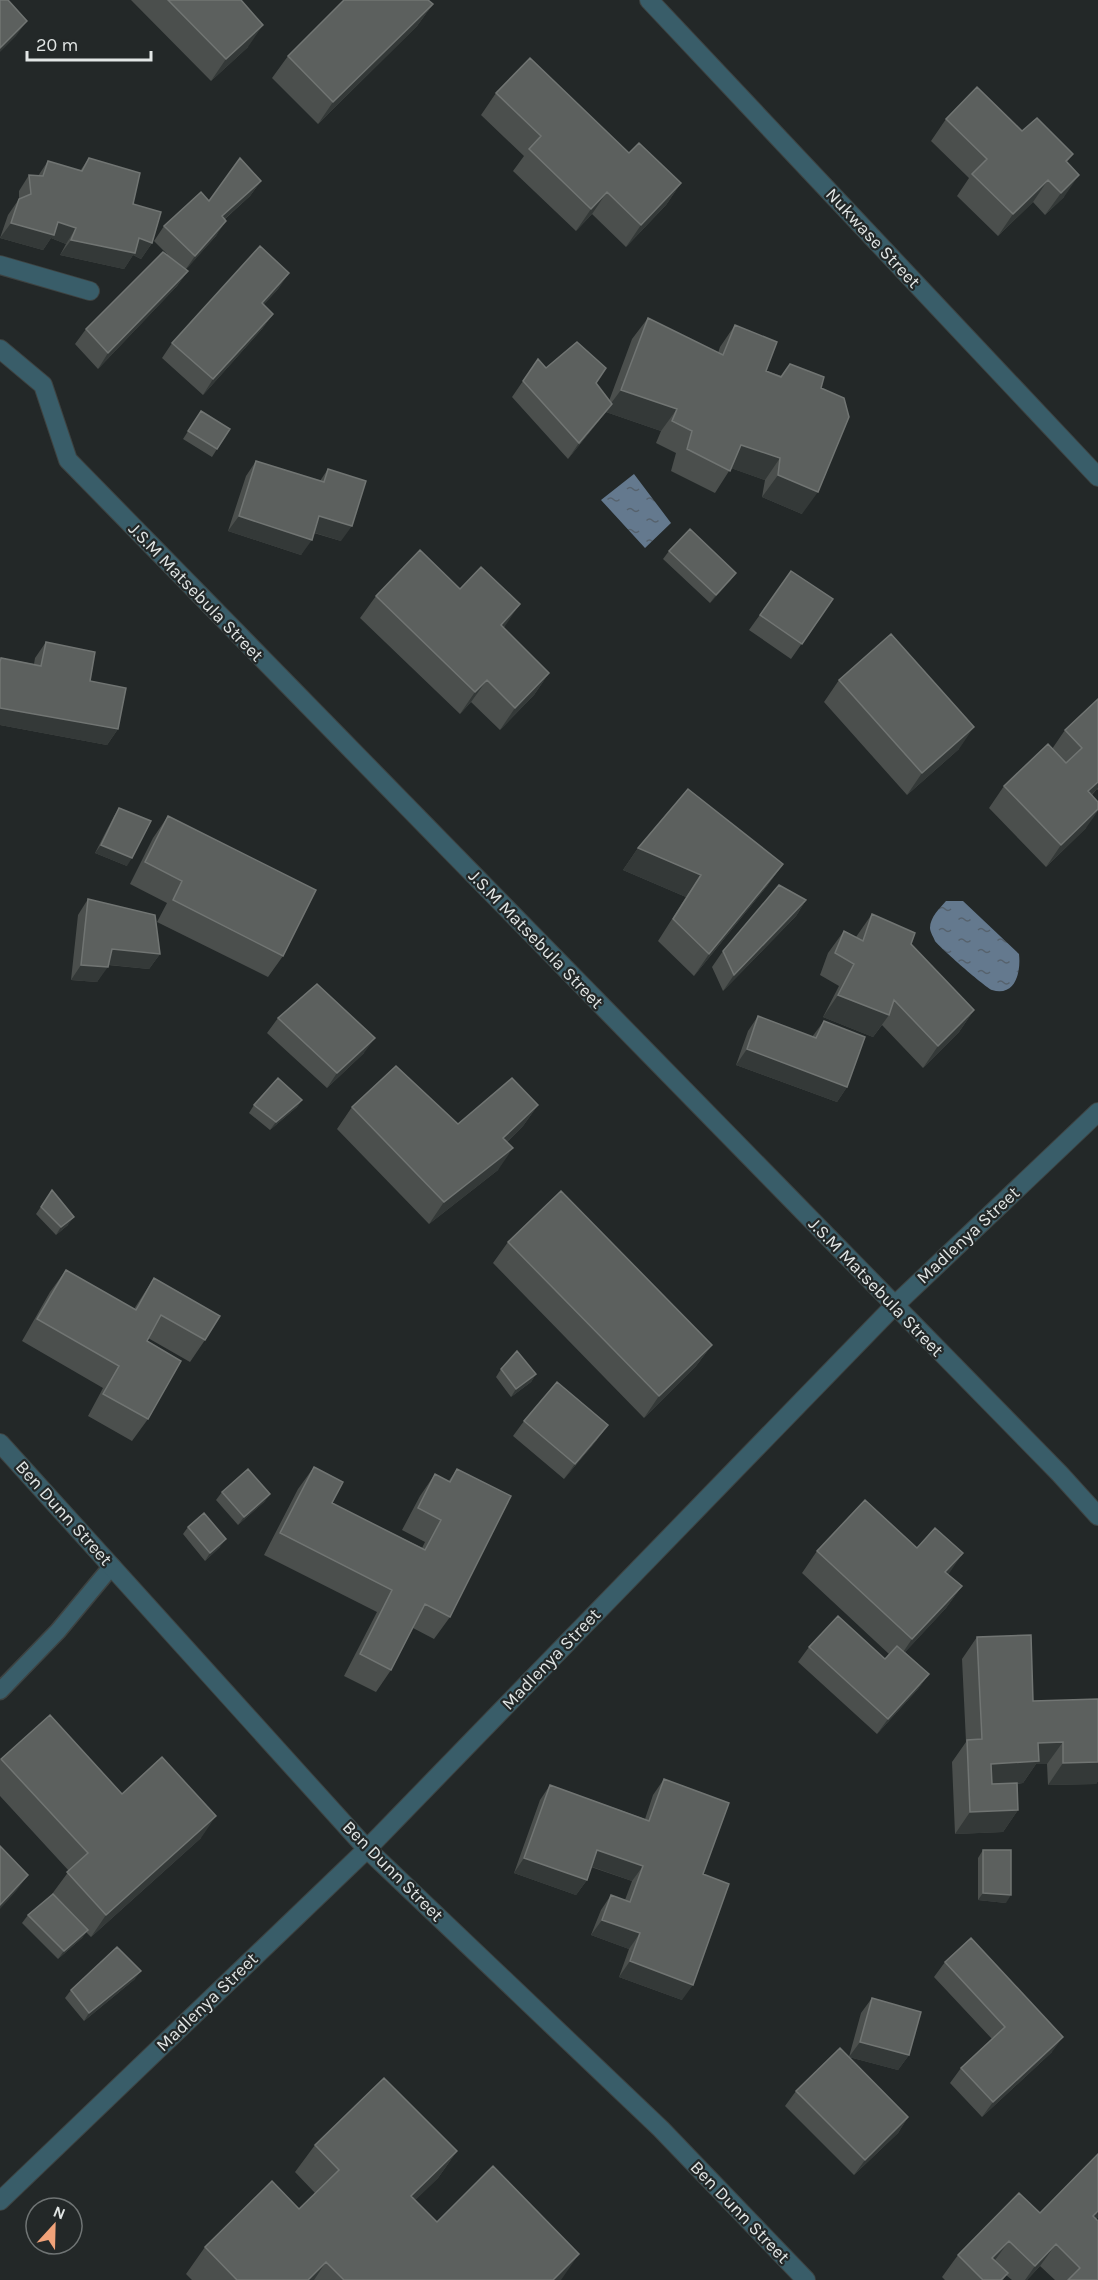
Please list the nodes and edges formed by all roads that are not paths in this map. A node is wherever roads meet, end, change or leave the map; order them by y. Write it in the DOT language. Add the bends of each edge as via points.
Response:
graph roads {
  1 [pos="649,0"];
  2 [pos="0,265"];
  3 [pos="90,291"];
  4 [pos="0,349"];
  5 [pos="1098,477"];
  6 [pos="1098,1112"];
  7 [pos="894,1306"];
  8 [pos="0,1443"];
  9 [pos="1098,1516"];
  10 [pos="112,1566"];
  11 [pos="0,1691"];
  12 [pos="367,1849"];
  13 [pos="0,2201"];
  14 [pos="806,2280"];
  1 -- 5 [label="street, Nukwase Street"];
  2 -- 3 [label="street"];
  4 -- 7 [label="street, J.S.M Matsebula Street" via="43,385 68,460"];
  6 -- 7 [label="street, Madlenya Street"];
  7 -- 9 [label="street, J.S.M Matsebula Street"];
  7 -- 12 [label="street, Madlenya Street"];
  8 -- 10 [label="street, Ben Dunn Street"];
  10 -- 11 [label="lane" via="58,1631"];
  10 -- 12 [label="street, Ben Dunn Street"];
  12 -- 13 [label="street, Madlenya Street"];
  12 -- 14 [label="street, Ben Dunn Street" via="661,2129"];
}
